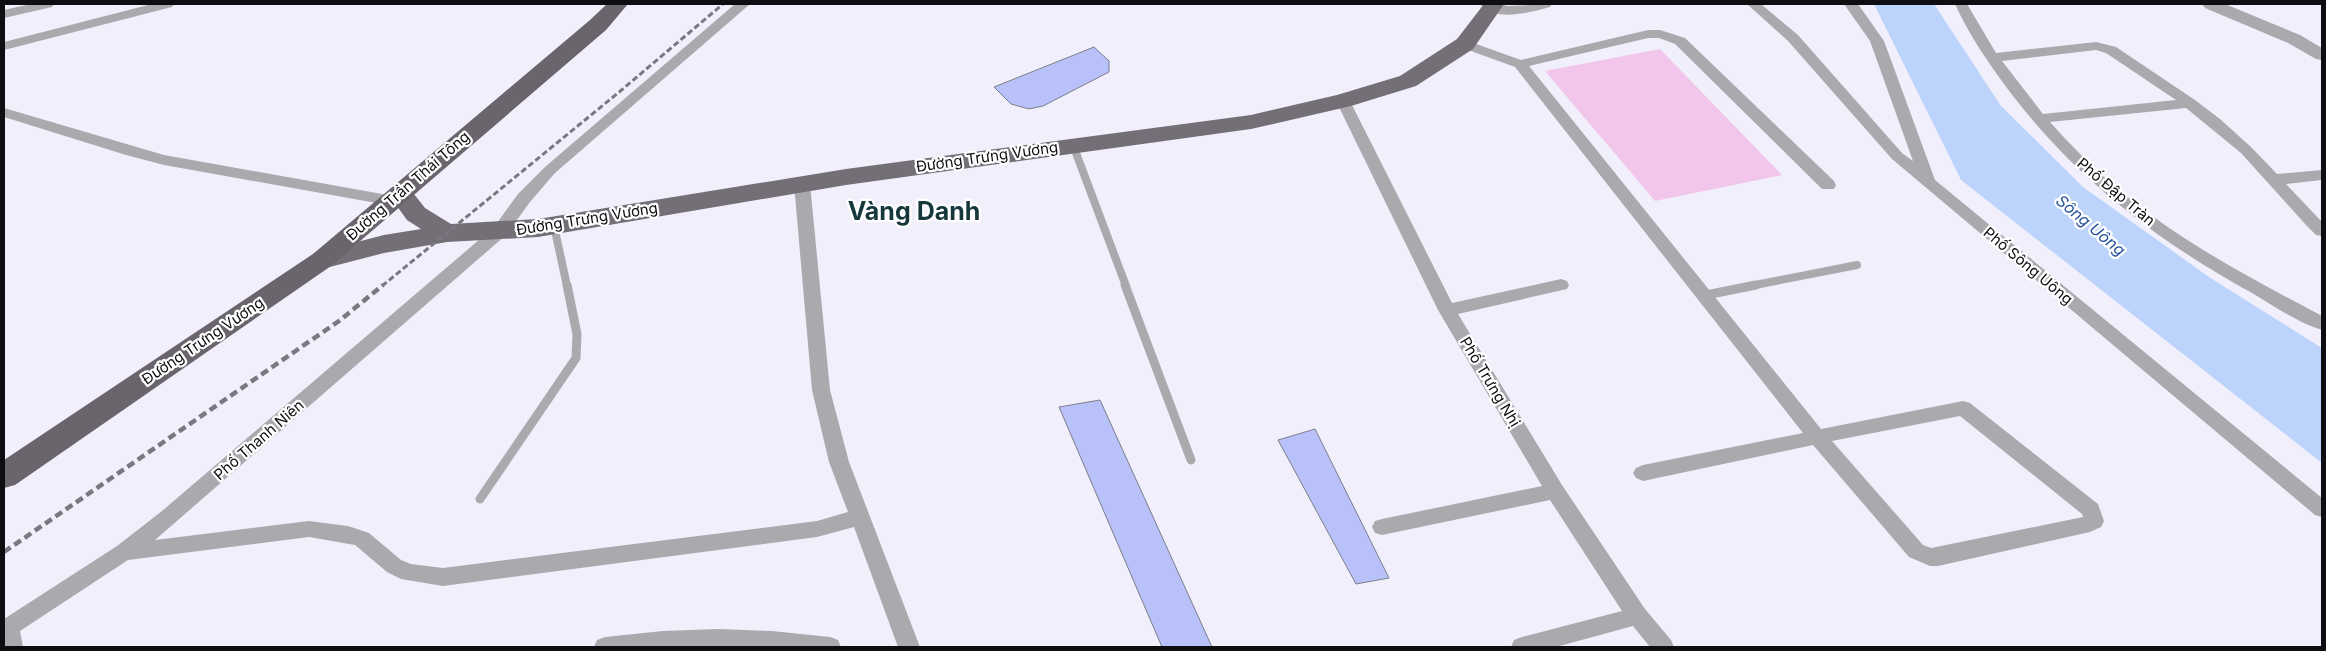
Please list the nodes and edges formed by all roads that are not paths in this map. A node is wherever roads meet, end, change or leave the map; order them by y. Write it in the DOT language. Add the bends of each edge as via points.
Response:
graph roads {
  1 [pos="47,4"];
  2 [pos="167,4"];
  3 [pos="595,4"];
  4 [pos="618,4"];
  5 [pos="743,4"];
  6 [pos="1545,4"];
  7 [pos="1753,4"];
  8 [pos="1851,4"];
  9 [pos="1961,4"];
  10 [pos="2211,4"];
  11 [pos="1491,5"];
  12 [pos="4,14"];
  13 [pos="1465,44"];
  14 [pos="4,46"];
  15 [pos="2322,56"];
  16 [pos="1992,58"];
  17 [pos="1520,64"];
  18 [pos="1343,101"];
  19 [pos="2190,103"];
  20 [pos="4,112"];
  21 [pos="494,112"];
  22 [pos="2040,119"];
  23 [pos="1073,144"];
  24 [pos="2322,175"];
  25 [pos="2272,180"];
  26 [pos="1928,182"];
  27 [pos="802,184"];
  28 [pos="1828,185"];
  29 [pos="397,198"];
  30 [pos="554,226"];
  31 [pos="500,231"];
  32 [pos="2322,231"];
  33 [pos="447,233"];
  34 [pos="322,260"];
  35 [pos="1857,264"];
  36 [pos="1561,285"];
  37 [pos="1706,295"];
  38 [pos="1447,310"];
  39 [pos="2322,324"];
  40 [pos="1817,437"];
  41 [pos="1191,460"];
  42 [pos="1643,473"];
  43 [pos="4,476"];
  44 [pos="1555,491"];
  45 [pos="480,498"];
  46 [pos="2322,509"];
  47 [pos="861,517"];
  48 [pos="1382,526"];
  49 [pos="124,552"];
  50 [pos="1637,616"];
  51 [pos="8,635"];
  52 [pos="605,647"];
  53 [pos="830,647"];
  54 [pos="910,647"];
  55 [pos="1522,647"];
  56 [pos="1663,647"];
  1 -- 12 [label="street"];
  2 -- 14 [label="street"];
  3 -- 21 [label="highway, Đường Trần Thái Tông"];
  4 -- 21 [label="highway, Đường Trần Thái Tông" via="598,25"];
  5 -- 31 [label="street, Phố Thanh Niên" via="550,170"];
  6 -- 11 [label="street" via="1509,11"];
  7 -- 26 [label="street, Phố Sông Uông" via="1793,38 1897,156"];
  8 -- 26 [label="street" via="1877,41"];
  9 -- 16 [label="street, Phố Đập Tràn"];
  10 -- 15 [label="street" via="2294,40"];
  11 -- 13 [label="main road, Đường Trưng Vương"];
  13 -- 17 [label="street"];
  13 -- 18 [label="main road, Đường Trưng Vương" via="1408,81"];
  16 -- 19 [label="street" via="2102,46"];
  16 -- 22 [label="street, Phố Đập Tràn"];
  17 -- 28 [label="street" via="1648,34 1671,36 1680,41"];
  17 -- 37 [label="street"];
  18 -- 23 [label="main road, Đường Trưng Vương" via="1251,122"];
  18 -- 38 [label="street, Phố Trưng Nhị"];
  19 -- 22 [label="street"];
  19 -- 25 [label="street" via="2246,150"];
  20 -- 29 [label="street" via="164,160"];
  21 -- 29 [label="highway, Đường Trần Thái Tông"];
  22 -- 39 [label="street, Phố Đập Tràn" via="2097,178 2147,220 2246,283"];
  23 -- 27 [label="main road, Đường Trưng Vương"];
  23 -- 41 [label="lane"];
  24 -- 25 [label="street"];
  25 -- 32 [label="street"];
  26 -- 46 [label="street, Phố Sông Uông"];
  27 -- 30 [label="main road, Đường Trưng Vương"];
  27 -- 47 [label="street" via="821,390 839,462"];
  29 -- 33 [label="main road"];
  29 -- 34 [label="highway, Đường Trần Thái Tông"];
  30 -- 31 [label="main road, Đường Trưng Vương"];
  30 -- 45 [label="lane" via="577,334 576,358"];
  31 -- 33 [label="main road, Đường Trưng Vương"];
  31 -- 49 [label="street, Phố Thanh Niên" via="169,517"];
  33 -- 34 [label="main road, Đường Trưng Vương" via="384,244"];
  34 -- 43 [label="highway, Đường Trưng Vương"];
  35 -- 37 [label="lane"];
  36 -- 38 [label="street"];
  37 -- 40 [label="street"];
  38 -- 44 [label="street, Phố Trưng Nhị"];
  40 -- 40 [label="street" via="1916,551 1930,557 2094,521 2091,510 1963,408"];
  40 -- 42 [label="street"];
  44 -- 48 [label="street"];
  44 -- 50 [label="street, Phố Trưng Nhị"];
  47 -- 49 [label="street" via="817,529 443,577 408,573 394,566 362,539 331,530 309,529"];
  47 -- 54 [label="street"];
  49 -- 51 [label="street, Phố Thanh Niên"];
  50 -- 55 [label="street"];
  50 -- 56 [label="street, Phố Trưng Nhị"];
  52 -- 53 [label="street" via="656,639 719,637"];
}
